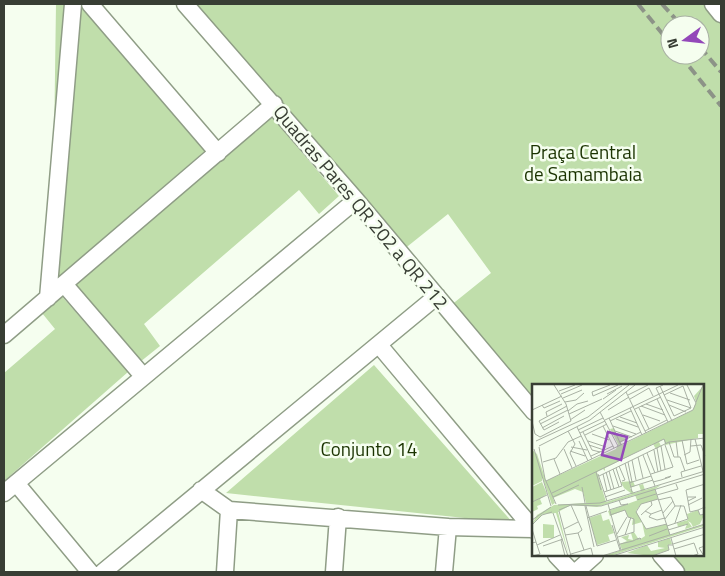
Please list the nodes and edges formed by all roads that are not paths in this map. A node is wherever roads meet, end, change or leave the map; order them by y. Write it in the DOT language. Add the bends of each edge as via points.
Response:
graph roads {
  1 [pos="73,4"];
  2 [pos="90,4"];
  3 [pos="185,4"];
  4 [pos="713,4"];
  5 [pos="721,14"];
  6 [pos="274,104"];
  7 [pos="218,153"];
  8 [pos="356,200"];
  9 [pos="64,284"];
  10 [pos="437,296"];
  11 [pos="48,298"];
  12 [pos="4,336"];
  13 [pos="379,344"];
  14 [pos="143,376"];
  15 [pos="532,410"];
  16 [pos="10,488"];
  17 [pos="201,490"];
  18 [pos="229,510"];
  19 [pos="338,517"];
  20 [pos="448,527"];
  21 [pos="532,528"];
  22 [pos="532,529"];
  23 [pos="594,556"];
  24 [pos="662,556"];
  25 [pos="105,571"];
  26 [pos="90,572"];
  27 [pos="225,572"];
  28 [pos="334,572"];
  29 [pos="444,572"];
  30 [pos="576,572"];
  31 [pos="676,572"];
  1 -- 11 [label="street"];
  2 -- 7 [label="street"];
  3 -- 6 [label="street, Quadras Pares QR 202 a QR 212"];
  4 -- 5 [label="street"];
  6 -- 7 [label="street"];
  6 -- 8 [label="street, Quadras Pares QR 202 a QR 212"];
  7 -- 9 [label="street"];
  8 -- 10 [label="street, Quadras Pares QR 202 a QR 212"];
  8 -- 14 [label="street"];
  9 -- 11 [label="street"];
  9 -- 14 [label="street"];
  10 -- 13 [label="street"];
  10 -- 15 [label="street, Quadras Pares QR 202 a QR 212"];
  11 -- 12 [label="street"];
  13 -- 17 [label="street"];
  13 -- 21 [label="street"];
  14 -- 16 [label="street"];
  16 -- 26 [label="street"];
  17 -- 18 [label="street"];
  17 -- 25 [label="street"];
  18 -- 19 [label="street"];
  18 -- 27 [label="street"];
  19 -- 20 [label="street"];
  19 -- 28 [label="street"];
  20 -- 22 [label="street"];
  20 -- 29 [label="street"];
  23 -- 30 [label="street"];
  24 -- 31 [label="street"];
}
